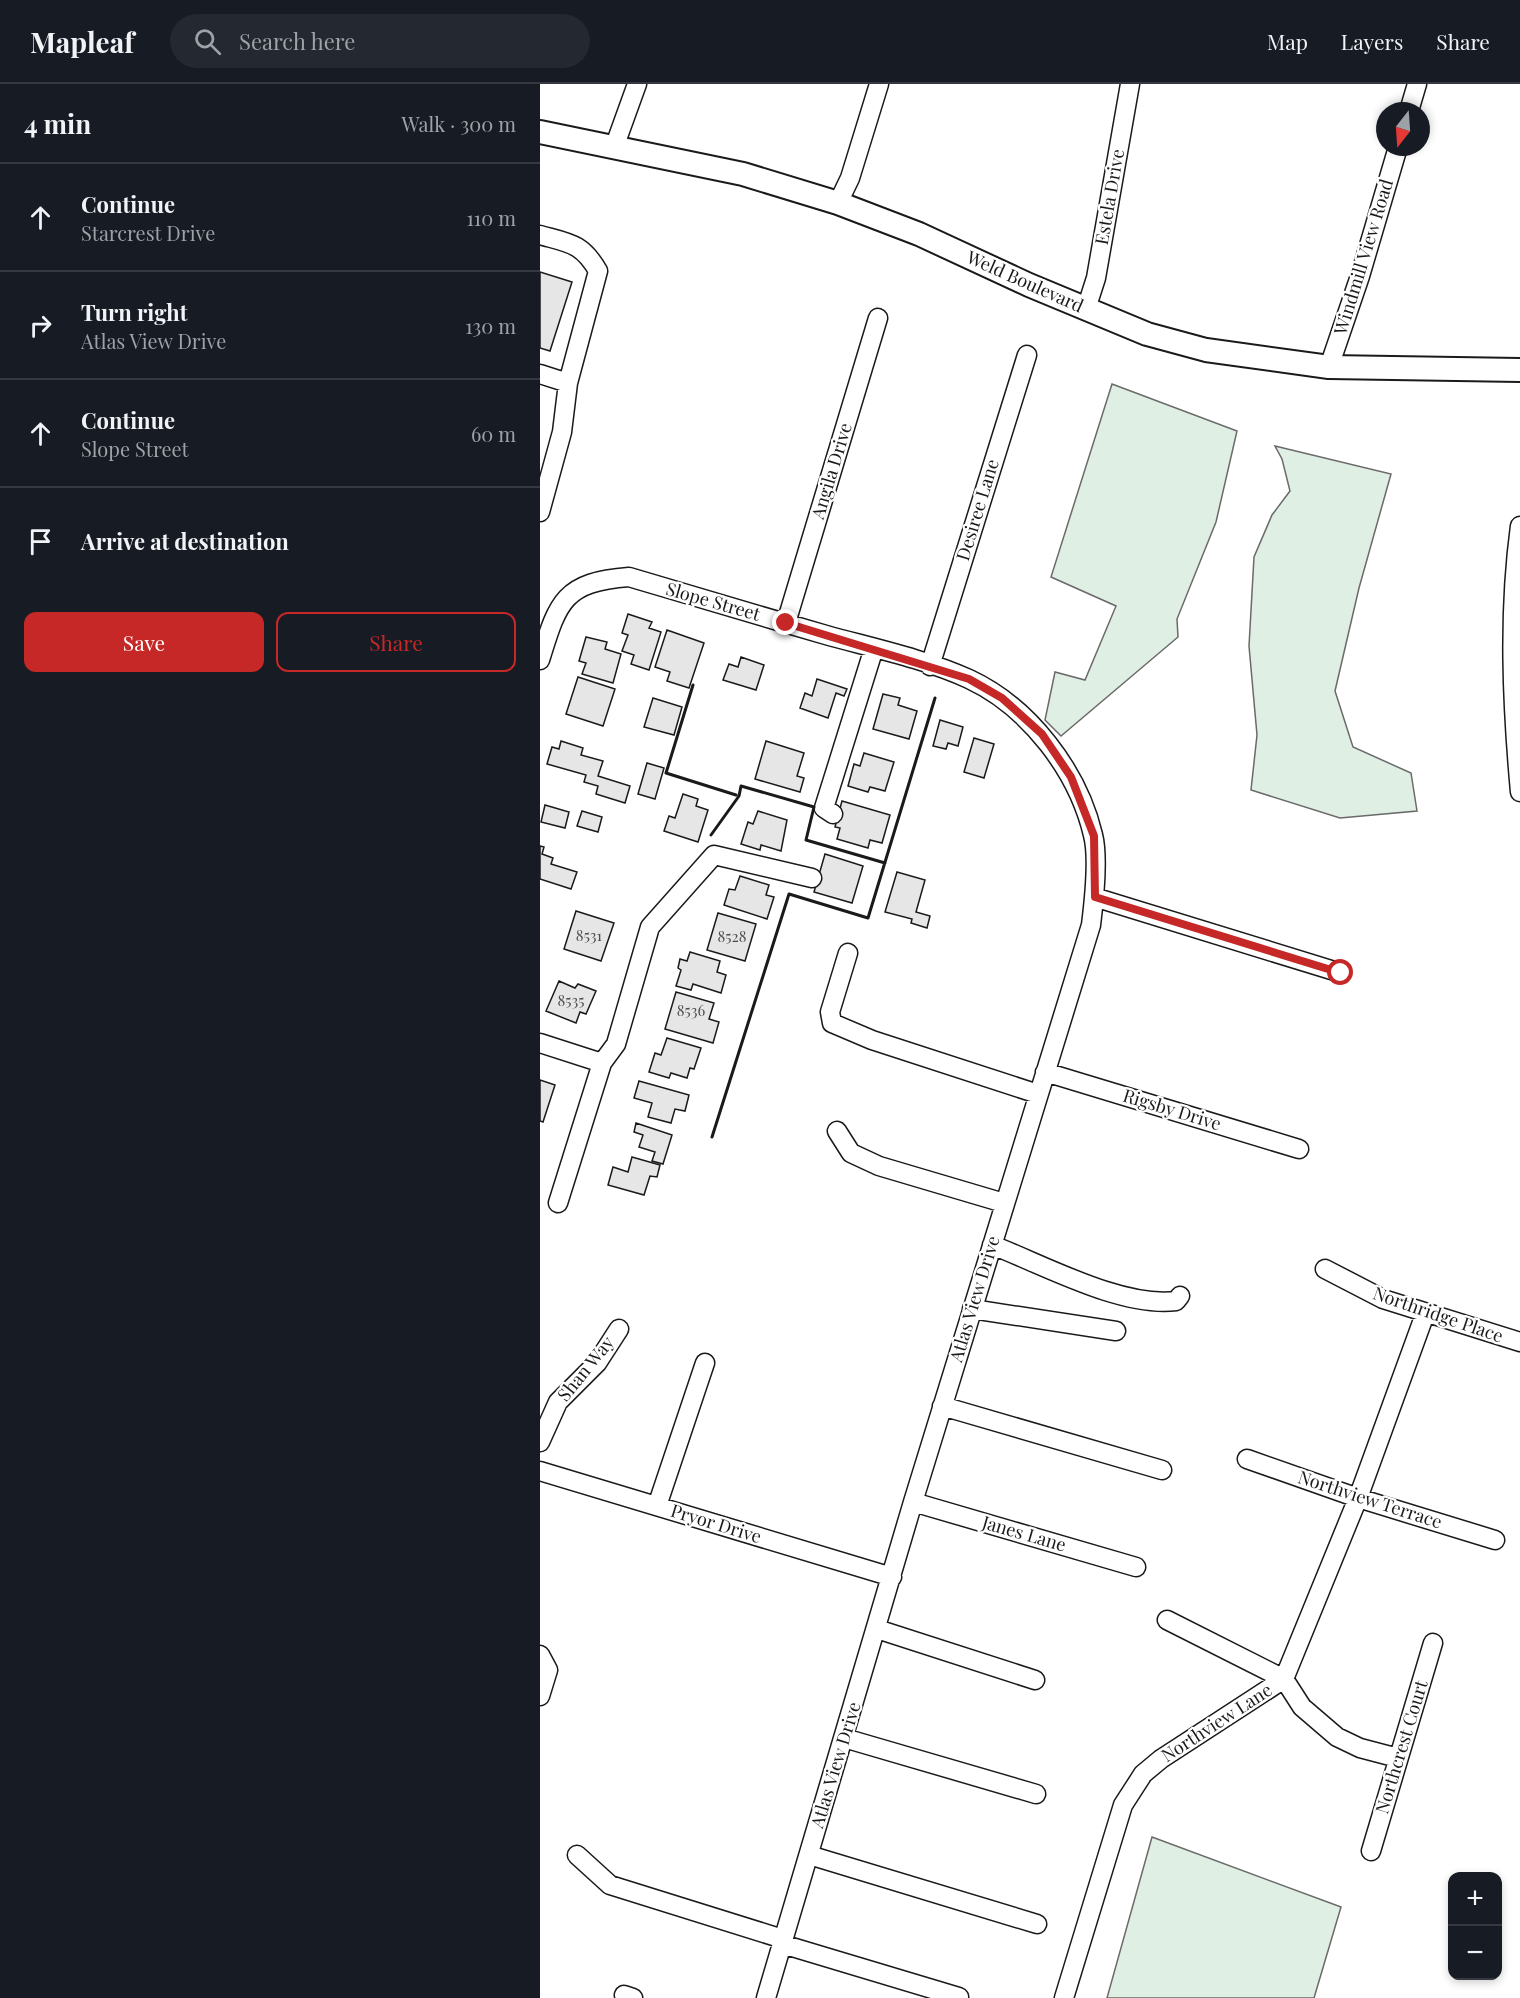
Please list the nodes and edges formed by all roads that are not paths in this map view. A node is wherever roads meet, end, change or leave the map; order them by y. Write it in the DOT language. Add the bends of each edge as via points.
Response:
graph roads {
  1 [pos="638,84"];
  2 [pos="879,84"];
  3 [pos="1130,84"];
  4 [pos="1417,84"];
  5 [pos="1412,102"];
  6 [pos="540,132"];
  7 [pos="615,145"];
  8 [pos="1395,156"];
  9 [pos="838,203"];
  10 [pos="540,235"];
  11 [pos="1086,309"];
  12 [pos="878,318"];
  13 [pos="1027,355"];
  14 [pos="1329,367"];
  15 [pos="1520,370"];
  16 [pos="540,374"];
  17 [pos="568,383"];
  18 [pos="540,512"];
  19 [pos="1520,526"];
  20 [pos="786,623"];
  21 [pos="874,648"];
  22 [pos="540,660"];
  23 [pos="930,666"];
  24 [pos="1520,792"];
  25 [pos="833,814"];
  26 [pos="812,878"];
  27 [pos="1095,897"];
  28 [pos="848,953"];
  29 [pos="1341,973"];
  30 [pos="540,1043"];
  31 [pos="602,1063"];
  32 [pos="1045,1072"];
  33 [pos="1038,1094"];
  34 [pos="837,1131"];
  35 [pos="1299,1149"];
  36 [pos="558,1203"];
  37 [pos="1004,1203"];
  38 [pos="992,1245"];
  39 [pos="1325,1269"];
  40 [pos="1180,1296"];
  41 [pos="972,1310"];
  42 [pos="1425,1314"];
  43 [pos="618,1329"];
  44 [pos="1116,1330"];
  45 [pos="1520,1342"];
  46 [pos="705,1363"];
  47 [pos="942,1406"];
  48 [pos="540,1443"];
  49 [pos="1247,1459"];
  50 [pos="1161,1470"];
  51 [pos="540,1471"];
  52 [pos="1358,1498"];
  53 [pos="913,1502"];
  54 [pos="657,1506"];
  55 [pos="1495,1540"];
  56 [pos="1136,1567"];
  57 [pos="892,1577"];
  58 [pos="1167,1620"];
  59 [pos="877,1629"];
  60 [pos="1433,1643"];
  61 [pos="540,1655"];
  62 [pos="1284,1679"];
  63 [pos="1035,1680"];
  64 [pos="540,1696"];
  65 [pos="844,1738"];
  66 [pos="1398,1758"];
  67 [pos="1036,1794"];
  68 [pos="1371,1851"];
  69 [pos="577,1855"];
  70 [pos="809,1855"];
  71 [pos="1037,1924"];
  72 [pos="783,1941"];
  73 [pos="959,1997"];
  74 [pos="766,1998"];
  75 [pos="1064,1998"];
  1 -- 7 [label="street"];
  2 -- 9 [label="street" via="850,178"];
  3 -- 11 [label="street, Estela Drive" via="1096,278"];
  4 -- 5 [label="street"];
  6 -- 7 [label="main road, Weld Boulevard"];
  7 -- 9 [label="main road, Weld Boulevard" via="743,174"];
  8 -- 14 [label="street, Windmill View Road"];
  9 -- 11 [label="main road, Weld Boulevard" via="919,234"];
  10 -- 17 [label="street" via="577,245 589,255 598,271"];
  11 -- 14 [label="main road, Weld Boulevard" via="1147,334 1206,350"];
  12 -- 20 [label="street, Angila Drive"];
  13 -- 23 [label="street, Desiree Lane"];
  14 -- 15 [label="main road, Weld Boulevard"];
  16 -- 17 [label="street"];
  17 -- 18 [label="street" via="562,432"];
  19 -- 24 [label="street" via="1514,578 1512,707"];
  20 -- 21 [label="street, Slope Street"];
  20 -- 22 [label="street, Slope Street" via="629,577 598,579 566,596 554,612"];
  21 -- 23 [label="street, Slope Street"];
  21 -- 25 [label="street" via="824,808"];
  23 -- 27 [label="street, Atlas View Drive" via="969,679 1002,698 1042,734 1071,777 1094,836"];
  26 -- 31 [label="street" via="714,855 650,927 616,1044"];
  27 -- 29 [label="street"];
  27 -- 32 [label="street, Atlas View Drive" via="1091,925"];
  28 -- 33 [label="street" via="830,1012 832,1023 872,1040"];
  30 -- 31 [label="street"];
  31 -- 36 [label="street"];
  32 -- 33 [label="street, Atlas View Drive"];
  32 -- 35 [label="street, Rigsby Drive"];
  33 -- 37 [label="street, Atlas View Drive"];
  34 -- 37 [label="street" via="851,1153 879,1166"];
  37 -- 38 [label="street, Atlas View Drive"];
  38 -- 40 [label="street" via="1044,1269 1124,1294 1163,1303 1176,1301"];
  38 -- 41 [label="street, Atlas View Drive"];
  39 -- 42 [label="street, Northridge Place" via="1383,1299"];
  41 -- 44 [label="street"];
  41 -- 47 [label="street, Atlas View Drive"];
  42 -- 45 [label="street, Northridge Place"];
  42 -- 52 [label="street, Northview Lane"];
  43 -- 48 [label="street, Shan Way" via="597,1363 558,1402"];
  46 -- 54 [label="street"];
  47 -- 50 [label="street"];
  47 -- 53 [label="street, Atlas View Drive"];
  49 -- 52 [label="street, Northview Terrace"];
  51 -- 54 [label="street, Pryor Drive"];
  52 -- 55 [label="street, Northview Terrace"];
  52 -- 62 [label="street, Northview Lane"];
  53 -- 56 [label="street, Janes Lane"];
  53 -- 57 [label="street, Atlas View Drive"];
  54 -- 57 [label="street, Pryor Drive"];
  57 -- 59 [label="street, Atlas View Drive"];
  58 -- 62 [label="street"];
  59 -- 63 [label="street"];
  59 -- 65 [label="street, Atlas View Drive"];
  60 -- 66 [label="street, Northcrest Court"];
  61 -- 64 [label="street" via="548,1670"];
  62 -- 66 [label="street" via="1302,1707 1326,1730 1360,1748"];
  62 -- 75 [label="street, Northview Lane" via="1143,1774 1123,1805"];
  65 -- 67 [label="street"];
  65 -- 70 [label="street, Atlas View Drive"];
  66 -- 68 [label="street, Northcrest Court"];
  69 -- 72 [label="street" via="610,1886"];
  70 -- 71 [label="street"];
  70 -- 72 [label="street, Atlas View Drive"];
  72 -- 73 [label="street"];
  72 -- 74 [label="street, Atlas View Drive"];
}
